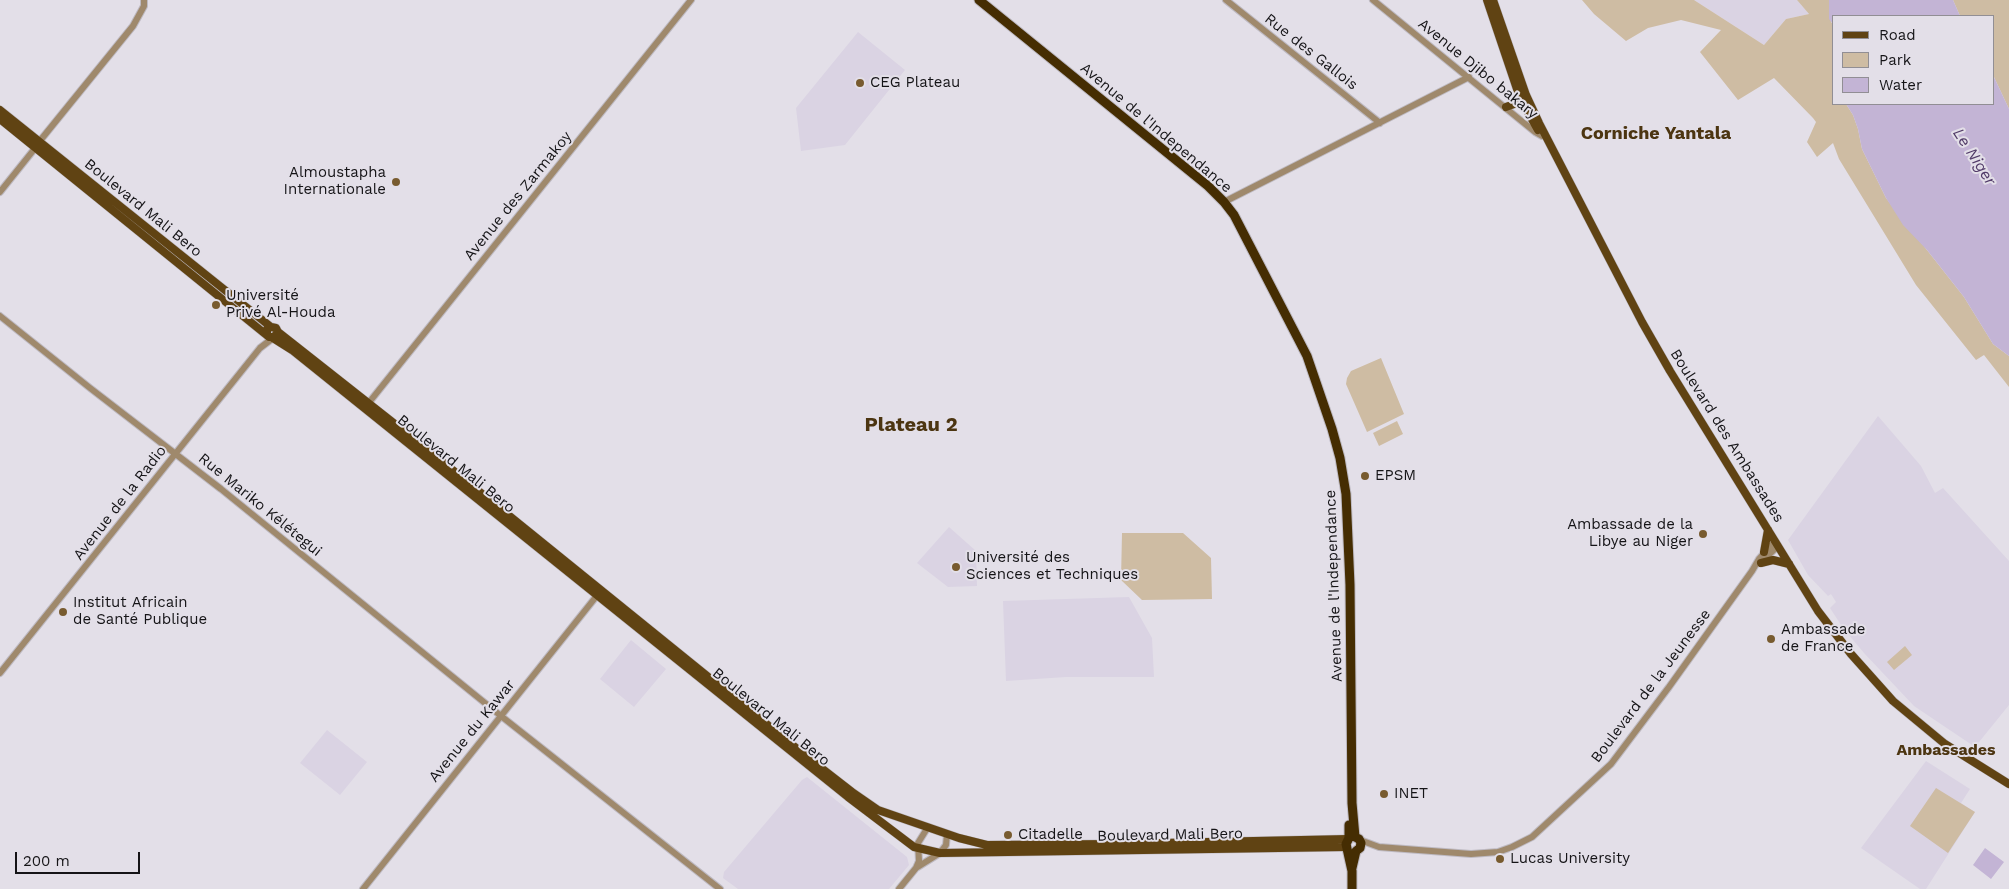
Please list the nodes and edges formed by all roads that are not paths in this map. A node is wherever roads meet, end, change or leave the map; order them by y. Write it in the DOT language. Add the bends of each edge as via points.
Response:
graph roads {
  1 [pos="144,0"];
  2 [pos="691,0"];
  3 [pos="980,0"];
  4 [pos="1226,0"];
  5 [pos="1373,0"];
  6 [pos="1487,0"];
  7 [pos="1493,0"];
  8 [pos="1511,63"];
  9 [pos="1469,78"];
  10 [pos="1523,97"];
  11 [pos="1506,107"];
  12 [pos="0,110"];
  13 [pos="0,119"];
  14 [pos="1380,123"];
  15 [pos="1543,136"];
  16 [pos="37,144"];
  17 [pos="0,192"];
  18 [pos="1224,202"];
  19 [pos="0,316"];
  20 [pos="272,332"];
  21 [pos="367,405"];
  22 [pos="175,453"];
  23 [pos="1768,530"];
  24 [pos="1777,544"];
  25 [pos="1764,552"];
  26 [pos="1761,563"];
  27 [pos="1790,564"];
  28 [pos="1752,571"];
  29 [pos="599,592"];
  30 [pos="0,673"];
  31 [pos="501,716"];
  32 [pos="1913,718"];
  33 [pos="2009,778"];
  34 [pos="2009,784"];
  35 [pos="928,828"];
  36 [pos="947,834"];
  37 [pos="1353,844"];
  38 [pos="917,849"];
  39 [pos="940,852"];
  40 [pos="916,868"];
  41 [pos="363,889"];
  42 [pos="720,889"];
  43 [pos="899,889"];
  44 [pos="1352,889"];
  1 -- 16 [label="street" via="133,26"];
  2 -- 21 [label="street, Avenue des Zarmakoy"];
  3 -- 18 [label="highway, Avenue de l'Independance"];
  4 -- 14 [label="street, Rue des Gallois"];
  5 -- 9 [label="street, Avenue Djibo bakary"];
  6 -- 8 [label="main road"];
  7 -- 8 [label="main road"];
  8 -- 10 [label="main road, Boulevard des Ambassades"];
  9 -- 11 [label="street, Avenue Djibo bakary"];
  9 -- 14 [label="street"];
  10 -- 11 [label="main road"];
  10 -- 15 [label="main road, Boulevard des Ambassades"];
  11 -- 15 [label="street, Avenue Djibo bakary"];
  12 -- 16 [label="main road, Boulevard Mali Bero"];
  13 -- 16 [label="main road, Boulevard Mali Bero"];
  14 -- 18 [label="street"];
  15 -- 23 [label="main road, Boulevard des Ambassades" via="1642,322"];
  16 -- 17 [label="street"];
  16 -- 20 [label="main road, Boulevard Mali Bero"];
  18 -- 37 [label="highway, Avenue de l'Independance" via="1234,215 1307,356 1325,403 1340,458 1348,532"];
  19 -- 22 [label="street, Rue Mariko Kélétegui"];
  20 -- 21 [label="main road, Boulevard Mali Bero"];
  20 -- 22 [label="street, Avenue de la Radio"];
  21 -- 29 [label="main road, Boulevard Mali Bero"];
  22 -- 30 [label="street, Avenue de la Radio"];
  22 -- 31 [label="street, Rue Mariko Kélétegui"];
  23 -- 24 [label="main road, Boulevard des Ambassades"];
  23 -- 25 [label="main road"];
  24 -- 25 [label="street, Boulevard de la Jeunesse"];
  24 -- 26 [label="street"];
  24 -- 27 [label="main road, Boulevard des Ambassades"];
  25 -- 28 [label="street, Boulevard de la Jeunesse"];
  26 -- 27 [label="main road" via="1773,560"];
  26 -- 28 [label="street"];
  27 -- 32 [label="main road, Boulevard des Ambassades" via="1818,610 1851,654"];
  28 -- 37 [label="street, Boulevard de la Jeunesse" via="1611,764 1532,837 1498,852 1479,854"];
  29 -- 31 [label="street, Avenue du Kawar"];
  29 -- 35 [label="main road, Boulevard Mali Bero" via="852,792 878,810"];
  29 -- 38 [label="main road, Boulevard Mali Bero" via="848,797"];
  31 -- 41 [label="street, Avenue du Kawar"];
  31 -- 42 [label="street, Rue Mariko Kélétegui"];
  32 -- 33 [label="main road, Boulevard des Ambassades"];
  32 -- 34 [label="main road, Boulevard des Ambassades" via="1951,749"];
  35 -- 36 [label="main road, Boulevard Mali Bero"];
  35 -- 38 [label="street"];
  36 -- 37 [label="main road, Boulevard Mali Bero" via="987,845"];
  36 -- 39 [label="street" via="946,845"];
  37 -- 39 [label="main road, Boulevard Mali Bero"];
  37 -- 44 [label="highway, Avenue de l'Independance"];
  38 -- 39 [label="main road, Boulevard Mali Bero"];
  38 -- 40 [label="street"];
  39 -- 40 [label="street"];
  40 -- 43 [label="street"];
}
